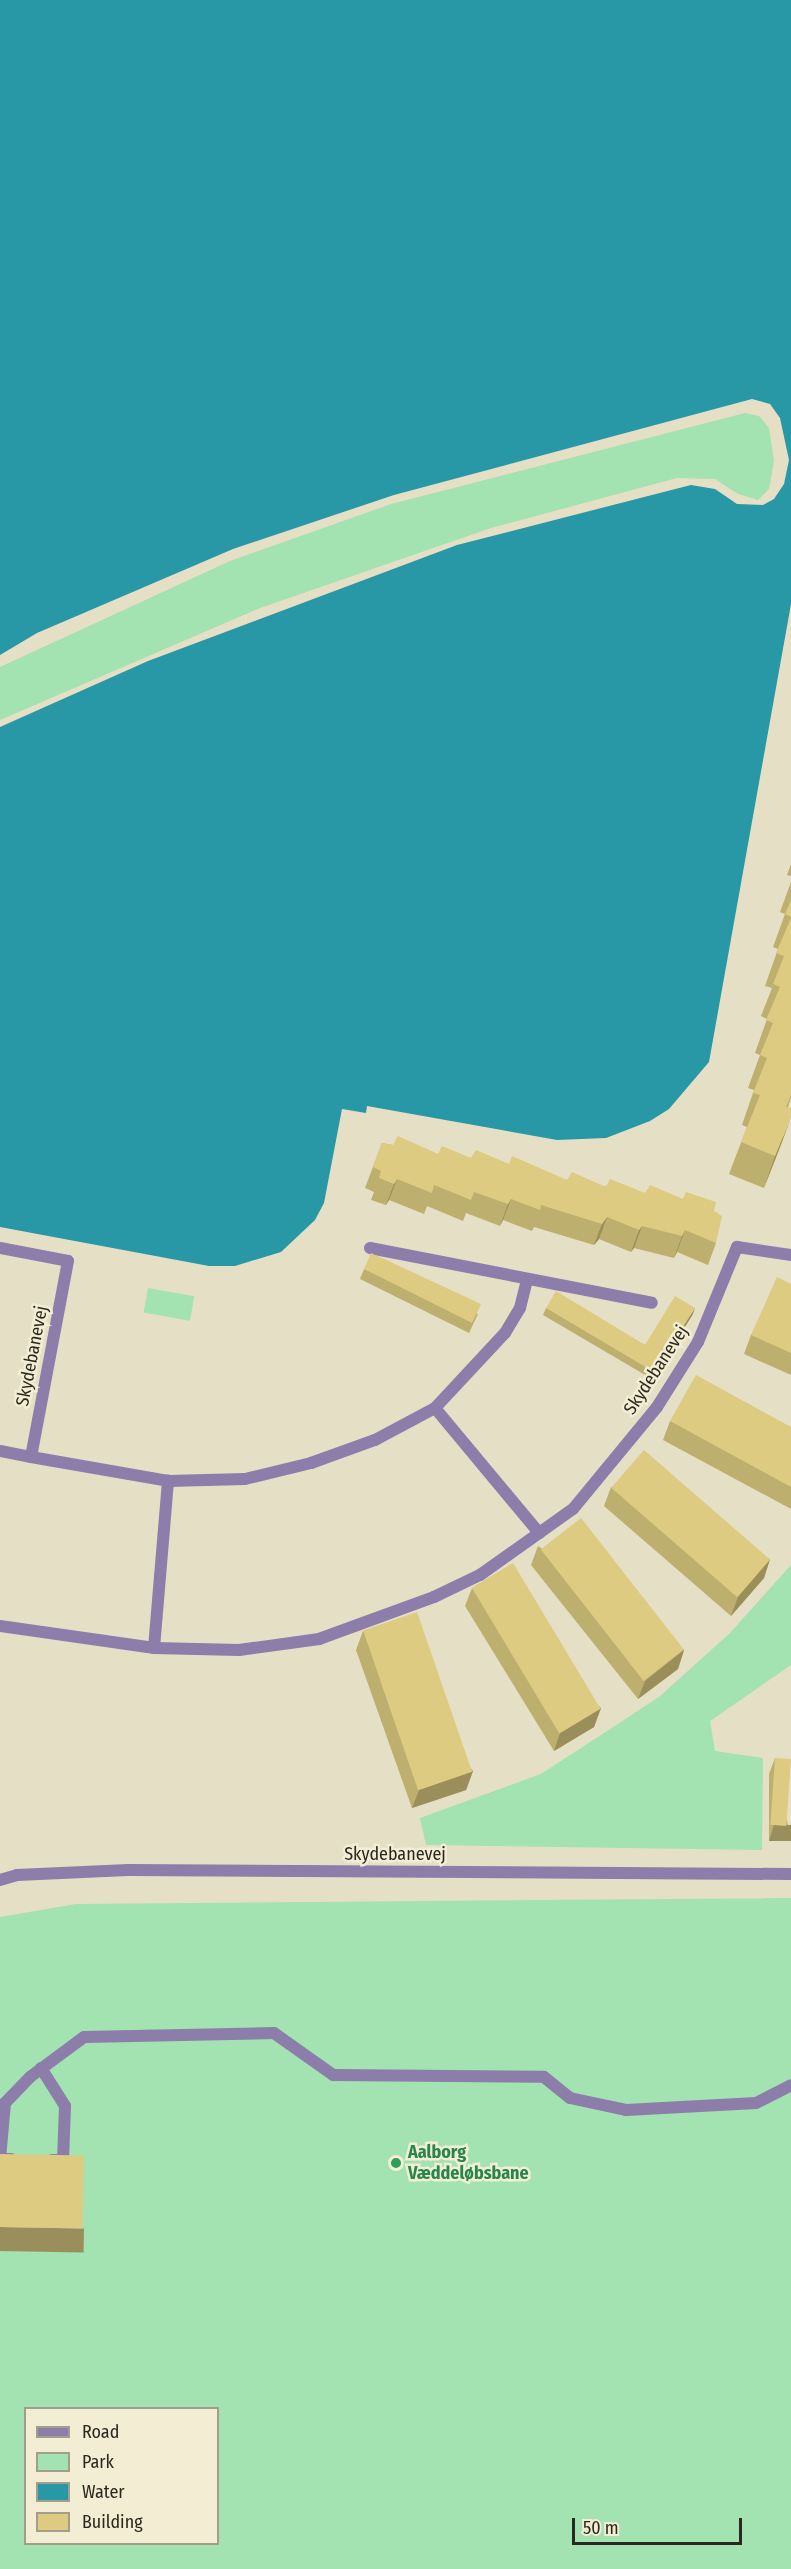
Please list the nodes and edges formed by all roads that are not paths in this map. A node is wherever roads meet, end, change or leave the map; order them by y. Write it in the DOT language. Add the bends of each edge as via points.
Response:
graph roads {
  1 [pos="0,1248"];
  2 [pos="370,1248"];
  3 [pos="791,1255"];
  4 [pos="527,1280"];
  5 [pos="652,1304"];
  6 [pos="435,1408"];
  7 [pos="0,1451"];
  8 [pos="31,1457"];
  9 [pos="168,1481"];
  10 [pos="539,1533"];
  11 [pos="0,1626"];
  12 [pos="154,1648"];
  13 [pos="791,1874"];
  14 [pos="0,1880"];
  15 [pos="41,2068"];
  16 [pos="791,2085"];
  17 [pos="1,2140"];
  18 [pos="21,2160"];
  19 [pos="42,2160"];
  1 -- 8 [label="street, Skydebanevej" via="68,1261"];
  2 -- 4 [label="street"];
  3 -- 10 [label="street, Skydebanevej" via="737,1247 698,1342 657,1407 573,1509"];
  4 -- 5 [label="street"];
  4 -- 6 [label="street" via="520,1308 505,1333"];
  6 -- 9 [label="street" via="375,1440 311,1463 245,1479"];
  6 -- 10 [label="street"];
  7 -- 8 [label="street"];
  8 -- 9 [label="street"];
  9 -- 12 [label="street"];
  10 -- 12 [label="street, Skydebanevej" via="472,1579 319,1639 239,1650"];
  11 -- 12 [label="street, Skydebanevej"];
  13 -- 14 [label="street, Skydebanevej" via="128,1870"];
  15 -- 16 [label="street" via="84,2037 274,2033 333,2075 544,2077 570,2098 626,2110 756,2103"];
  15 -- 17 [label="street" via="5,2103"];
  15 -- 19 [label="street" via="65,2106 63,2160"];
  17 -- 18 [label="street" via="0,2159"];
}
